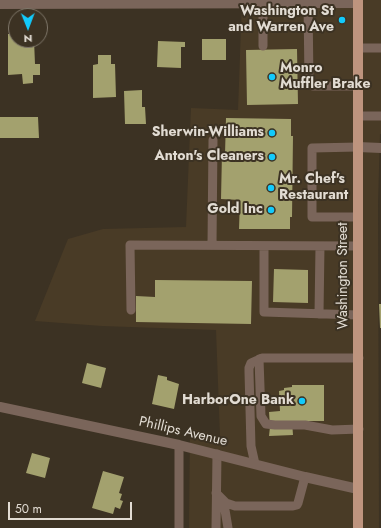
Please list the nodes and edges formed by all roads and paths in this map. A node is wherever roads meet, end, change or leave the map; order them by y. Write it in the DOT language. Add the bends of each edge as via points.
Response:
graph roads {
  1 [pos="358,1"];
  2 [pos="263,2"];
  3 [pos="308,3"];
  4 [pos="0,4"];
  5 [pos="263,46"];
  6 [pos="358,48"];
  7 [pos="381,48"];
  8 [pos="358,86"];
  9 [pos="358,116"];
  10 [pos="381,116"];
  11 [pos="213,140"];
  12 [pos="358,147"];
  13 [pos="381,148"];
  14 [pos="358,217"];
  15 [pos="212,245"];
  16 [pos="264,246"];
  17 [pos="320,246"];
  18 [pos="358,246"];
  19 [pos="130,310"];
  20 [pos="319,314"];
  21 [pos="358,315"];
  22 [pos="359,358"];
  23 [pos="259,359"];
  24 [pos="0,407"];
  25 [pos="359,429"];
  26 [pos="179,445"];
  27 [pos="217,454"];
  28 [pos="255,464"];
  29 [pos="305,477"];
  30 [pos="358,489"];
  31 [pos="216,493"];
  32 [pos="179,528"];
  33 [pos="216,528"];
  34 [pos="228,528"];
  35 [pos="358,528"];
  1 -- 3 [label="street"];
  1 -- 6 [label="main road, Washington Street"];
  2 -- 3 [label="street"];
  2 -- 4 [label="street"];
  2 -- 5 [label="lane"];
  3 -- 8 [label="lane" via="309,82 313,86"];
  6 -- 7 [label="lane"];
  6 -- 8 [label="main road, Washington Street"];
  8 -- 9 [label="main road, Washington Street"];
  9 -- 10 [label="lane"];
  9 -- 12 [label="main road, Washington Street"];
  11 -- 15 [label="lane"];
  12 -- 13 [label="street"];
  12 -- 14 [label="main road, Washington Street"];
  12 -- 14 [label="lane" via="312,148 312,217"];
  14 -- 18 [label="main road, Washington Street"];
  15 -- 16 [label="lane"];
  15 -- 19 [label="lane" via="130,244"];
  16 -- 17 [label="lane"];
  16 -- 20 [label="lane" via="264,312"];
  17 -- 18 [label="lane"];
  17 -- 20 [label="lane"];
  18 -- 21 [label="main road, Washington Street"];
  20 -- 21 [label="lane"];
  21 -- 22 [label="main road, Washington Street"];
  22 -- 23 [label="lane"];
  22 -- 25 [label="main road, Washington Street"];
  23 -- 25 [label="lane" via="261,416 266,424 305,424 332,430"];
  23 -- 28 [label="lane" via="251,363 249,372 250,446"];
  24 -- 26 [label="street, Phillips Avenue"];
  25 -- 30 [label="main road, Washington Street"];
  26 -- 27 [label="street, Phillips Avenue"];
  26 -- 32 [label="lane"];
  27 -- 28 [label="street, Phillips Avenue"];
  27 -- 31 [label="lane"];
  28 -- 29 [label="street, Phillips Avenue"];
  29 -- 30 [label="street, Phillips Avenue"];
  29 -- 31 [label="lane" via="297,506 240,507 226,503"];
  30 -- 35 [label="main road, Washington Street"];
  31 -- 33 [label="lane"];
  31 -- 34 [label="lane" via="225,510"];
}
